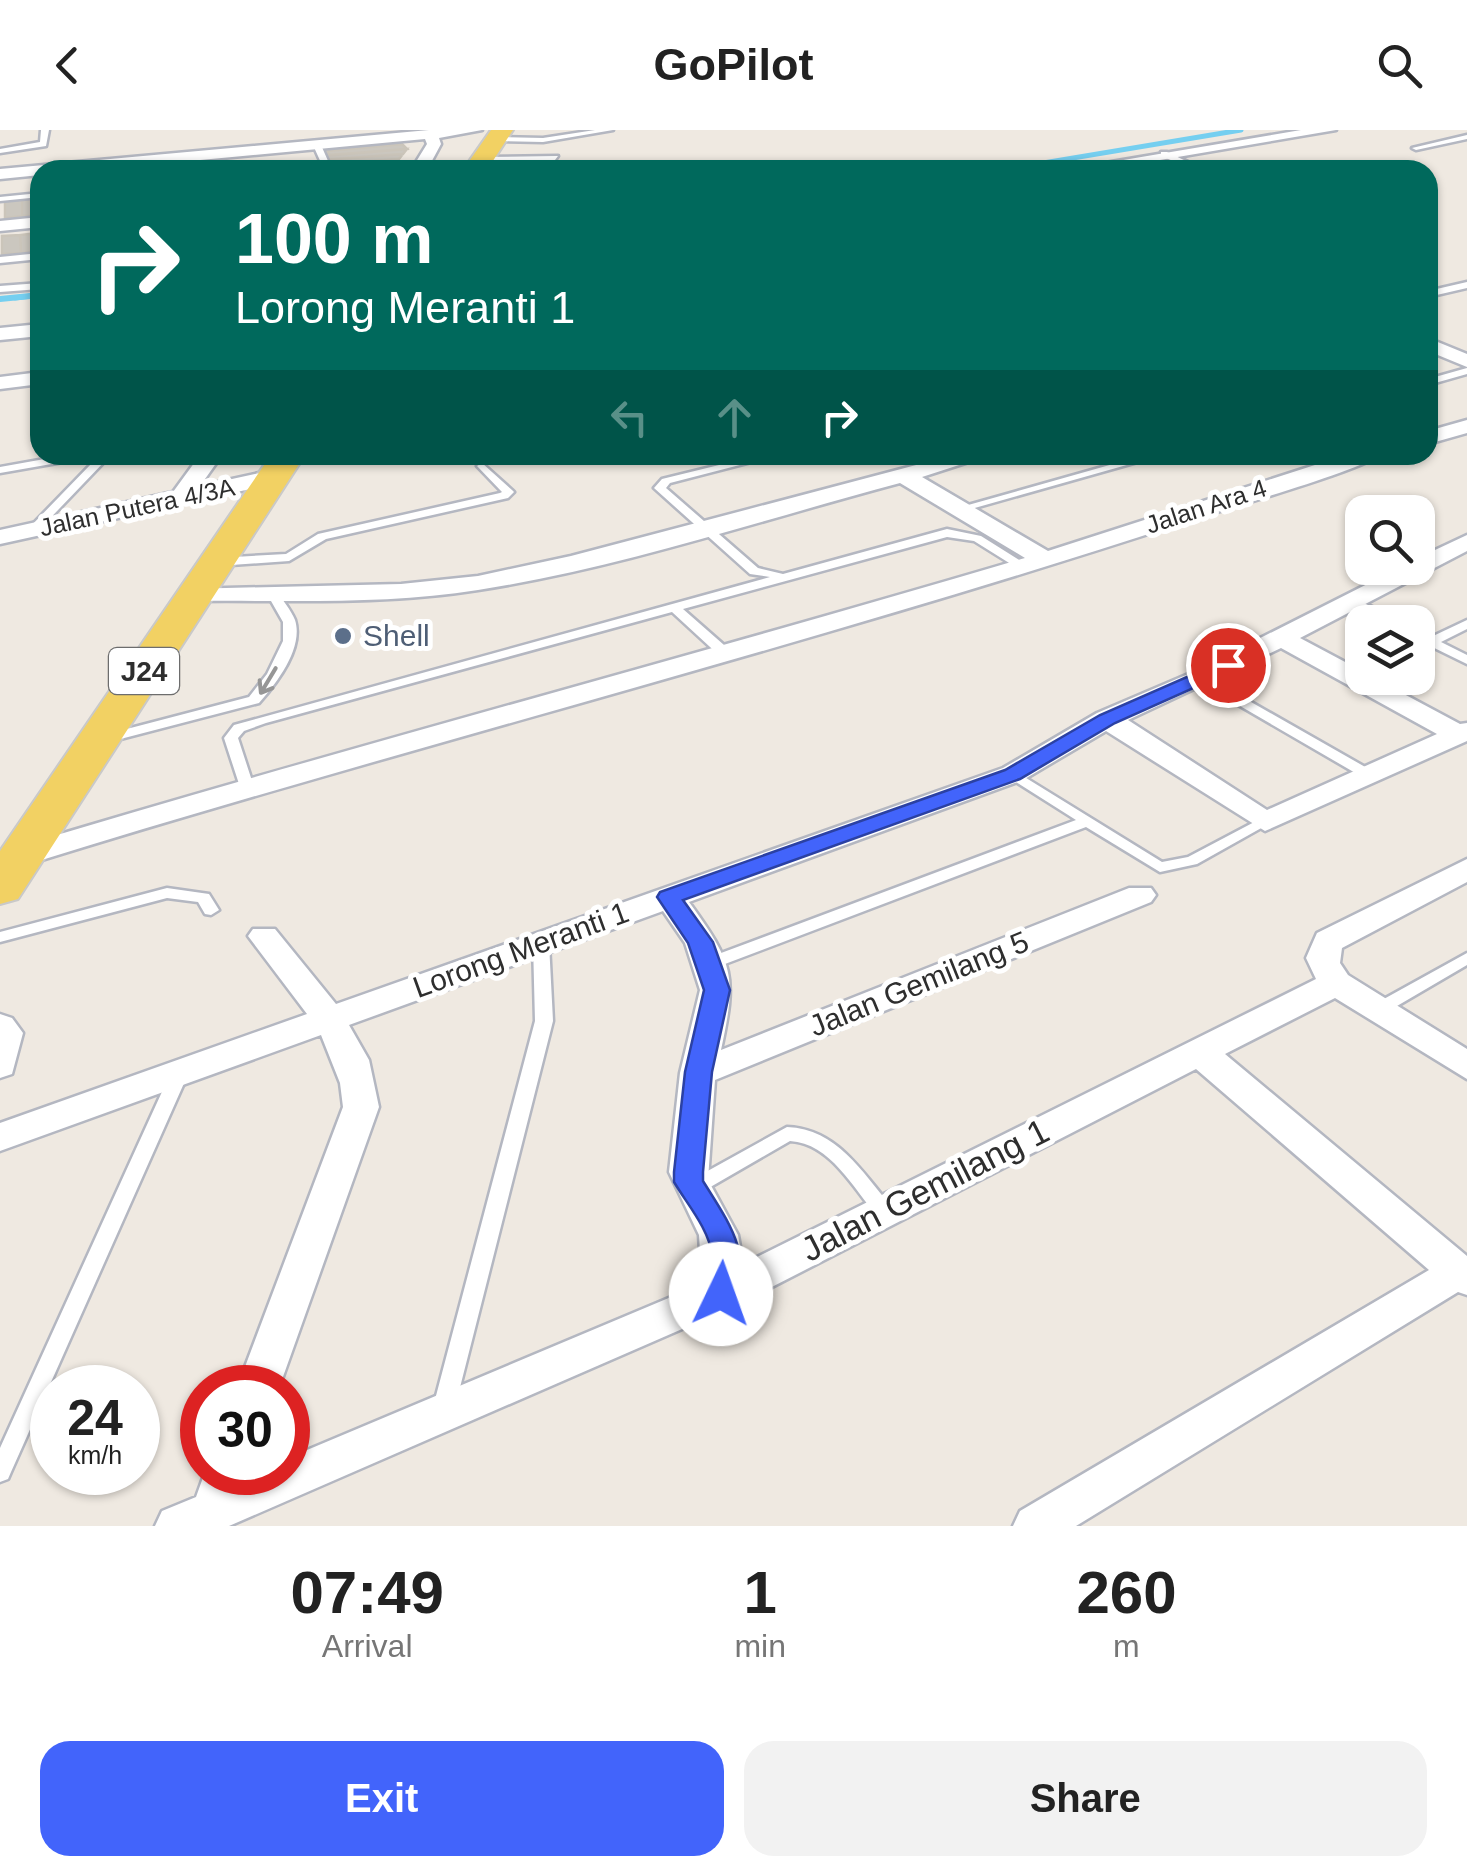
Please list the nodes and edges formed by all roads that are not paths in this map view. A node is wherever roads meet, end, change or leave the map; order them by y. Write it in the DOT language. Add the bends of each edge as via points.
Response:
graph roads {
  1 [pos="45,130"];
  2 [pos="609,130"];
  3 [pos="1329,130"];
  4 [pos="430,136"];
  5 [pos="1467,137"];
  6 [pos="317,145"];
  7 [pos="486,146"];
  8 [pos="1416,148"];
  9 [pos="0,151"];
  10 [pos="1164,154"];
  11 [pos="554,158"];
  12 [pos="185,160"];
  13 [pos="323,160"];
  14 [pos="425,160"];
  15 [pos="1130,160"];
  16 [pos="1178,160"];
  17 [pos="30,171"];
  18 [pos="0,174"];
  19 [pos="30,196"];
  20 [pos="0,198"];
  21 [pos="30,223"];
  22 [pos="0,226"];
  23 [pos="30,257"];
  24 [pos="0,260"];
  25 [pos="1467,285"];
  26 [pos="30,287"];
  27 [pos="0,289"];
  28 [pos="1438,292"];
  29 [pos="30,331"];
  30 [pos="0,334"];
  31 [pos="1454,335"];
  32 [pos="1438,339"];
  33 [pos="1438,347"];
  34 [pos="1467,361"];
  35 [pos="1467,371"];
  36 [pos="30,379"];
  37 [pos="1438,379"];
  38 [pos="0,383"];
  39 [pos="1467,426"];
  40 [pos="1438,435"];
  41 [pos="30,465"];
  42 [pos="96,465"];
  43 [pos="205,465"];
  44 [pos="736,465"];
  45 [pos="940,465"];
  46 [pos="1124,465"];
  47 [pos="1337,465"];
  48 [pos="280,466"];
  49 [pos="482,466"];
  50 [pos="0,470"];
  51 [pos="903,475"];
  52 [pos="180,498"];
  53 [pos="967,513"];
  54 [pos="708,528"];
  55 [pos="32,530"];
  56 [pos="0,538"];
  57 [pos="1467,542"];
  58 [pos="1034,563"];
  59 [pos="206,578"];
  60 [pos="273,594"];
  61 [pos="1353,602"];
  62 [pos="1359,605"];
  63 [pos="676,609"];
  64 [pos="1467,624"];
  65 [pos="1282,638"];
  66 [pos="1435,640"];
  67 [pos="1435,644"];
  68 [pos="726,655"];
  69 [pos="1467,660"];
  70 [pos="1202,678"];
  71 [pos="1108,719"];
  72 [pos="1463,733"];
  73 [pos="98,740"];
  74 [pos="1012,774"];
  75 [pos="1369,775"];
  76 [pos="247,786"];
  77 [pos="1085,822"];
  78 [pos="1265,822"];
  79 [pos="1467,870"];
  80 [pos="10,872"];
  81 [pos="1140,895"];
  82 [pos="669,897"];
  83 [pos="210,910"];
  84 [pos="264,936"];
  85 [pos="0,938"];
  86 [pos="540,943"];
  87 [pos="1467,958"];
  88 [pos="711,963"];
  89 [pos="1336,983"];
  90 [pos="1379,1009"];
  91 [pos="326,1020"];
  92 [pos="0,1026"];
  93 [pos="1198,1050"];
  94 [pos="0,1065"];
  95 [pos="1467,1066"];
  96 [pos="180,1072"];
  97 [pos="698,1072"];
  98 [pos="0,1136"];
  99 [pos="692,1188"];
  100 [pos="884,1211"];
  101 [pos="1463,1276"];
  102 [pos="721,1294"];
  103 [pos="266,1365"];
  104 [pos="442,1416"];
  105 [pos="0,1472"];
  106 [pos="206,1504"];
  107 [pos="1036,1526"];
  1 -- 9 [label="lane" via="43,144"];
  2 -- 7 [label="lane"];
  3 -- 10 [label="street"];
  4 -- 6 [label="street"];
  4 -- 7 [label="street"];
  4 -- 14 [label="street" via="434,144"];
  5 -- 8 [label="lane"];
  6 -- 12 [label="street"];
  6 -- 13 [label="lane"];
  7 -- 11 [label="lane"];
  10 -- 15 [label="street"];
  10 -- 16 [label="lane"];
  17 -- 18 [label="street"];
  19 -- 20 [label="lane"];
  21 -- 22 [label="street"];
  23 -- 24 [label="lane"];
  25 -- 28 [label="lane"];
  26 -- 27 [label="lane"];
  29 -- 30 [label="street"];
  31 -- 32 [label="street"];
  33 -- 34 [label="street"];
  35 -- 37 [label="lane"];
  36 -- 38 [label="street"];
  39 -- 40 [label="street"];
  41 -- 50 [label="lane"];
  42 -- 55 [label="lane"];
  43 -- 52 [label="street"];
  44 -- 54 [label="lane" via="662,485"];
  45 -- 51 [label="street"];
  46 -- 53 [label="lane"];
  47 -- 58 [label="street, Jalan Ara 4"];
  48 -- 52 [label="street, Jalan Putera 4/3A"];
  48 -- 59 [label="main road, J24"];
  49 -- 59 [label="lane" via="508,492 504,496 335,532 289,557"];
  51 -- 53 [label="street"];
  51 -- 54 [label="street"];
  52 -- 55 [label="street, Jalan Putera 4/3A"];
  53 -- 54 [label="lane" via="772,576 754,571"];
  53 -- 58 [label="street"];
  54 -- 60 [label="street" via="478,583"];
  55 -- 56 [label="street, Jalan Putera 4/3A"];
  57 -- 61 [label="street, Lorong Meranti 1"];
  58 -- 63 [label="lane" via="977,538 947,533"];
  58 -- 68 [label="street, Jalan Ara 4"];
  59 -- 60 [label="street"];
  59 -- 73 [label="main road, J24"];
  60 -- 73 [label="lane, one-way" via="291,636 254,700"];
  61 -- 62 [label="lane"];
  61 -- 65 [label="street, Lorong Meranti 1"];
  63 -- 68 [label="lane"];
  63 -- 76 [label="lane" via="240,728 232,738"];
  64 -- 66 [label="lane"];
  65 -- 70 [label="street, Lorong Meranti 1"];
  65 -- 72 [label="street"];
  67 -- 69 [label="lane"];
  68 -- 76 [label="street, Jalan Ara 4"];
  70 -- 71 [label="street, Lorong Meranti 1"];
  70 -- 75 [label="lane"];
  71 -- 74 [label="street, Lorong Meranti 1"];
  71 -- 78 [label="street"];
  72 -- 75 [label="street"];
  73 -- 80 [label="main road, J24"];
  74 -- 77 [label="lane"];
  74 -- 82 [label="street, Lorong Meranti 1"];
  75 -- 78 [label="street"];
  76 -- 80 [label="street, Jalan Ara 4"];
  77 -- 78 [label="lane" via="1137,856 1170,868"];
  77 -- 88 [label="lane"];
  79 -- 89 [label="street" via="1329,942 1322,966"];
  81 -- 97 [label="street, Jalan Gemilang 5"];
  82 -- 86 [label="street, Lorong Meranti 1"];
  82 -- 88 [label="street"];
  83 -- 85 [label="lane" via="203,898 168,893"];
  84 -- 91 [label="street"];
  86 -- 91 [label="street, Lorong Meranti 1"];
  86 -- 104 [label="lane" via="544,1021"];
  87 -- 90 [label="lane"];
  88 -- 97 [label="street" via="717,990"];
  89 -- 90 [label="street"];
  89 -- 93 [label="street, Jalan Gemilang 1"];
  90 -- 95 [label="street"];
  91 -- 96 [label="street, Lorong Meranti 1"];
  91 -- 103 [label="street" via="356,1066 360,1106"];
  92 -- 94 [label="street" via="6,1033"];
  93 -- 100 [label="street, Jalan Gemilang 1"];
  93 -- 101 [label="street"];
  96 -- 98 [label="street, Lorong Meranti 1"];
  96 -- 105 [label="lane"];
  97 -- 99 [label="street"];
  99 -- 100 [label="lane" via="787,1134 802,1132 819,1138"];
  99 -- 102 [label="street" via="724,1247"];
  100 -- 102 [label="street, Jalan Gemilang 1"];
  101 -- 107 [label="street"];
  102 -- 104 [label="street, Jalan Gemilang 1"];
  104 -- 106 [label="street, Jalan Gemilang 1"];
}
